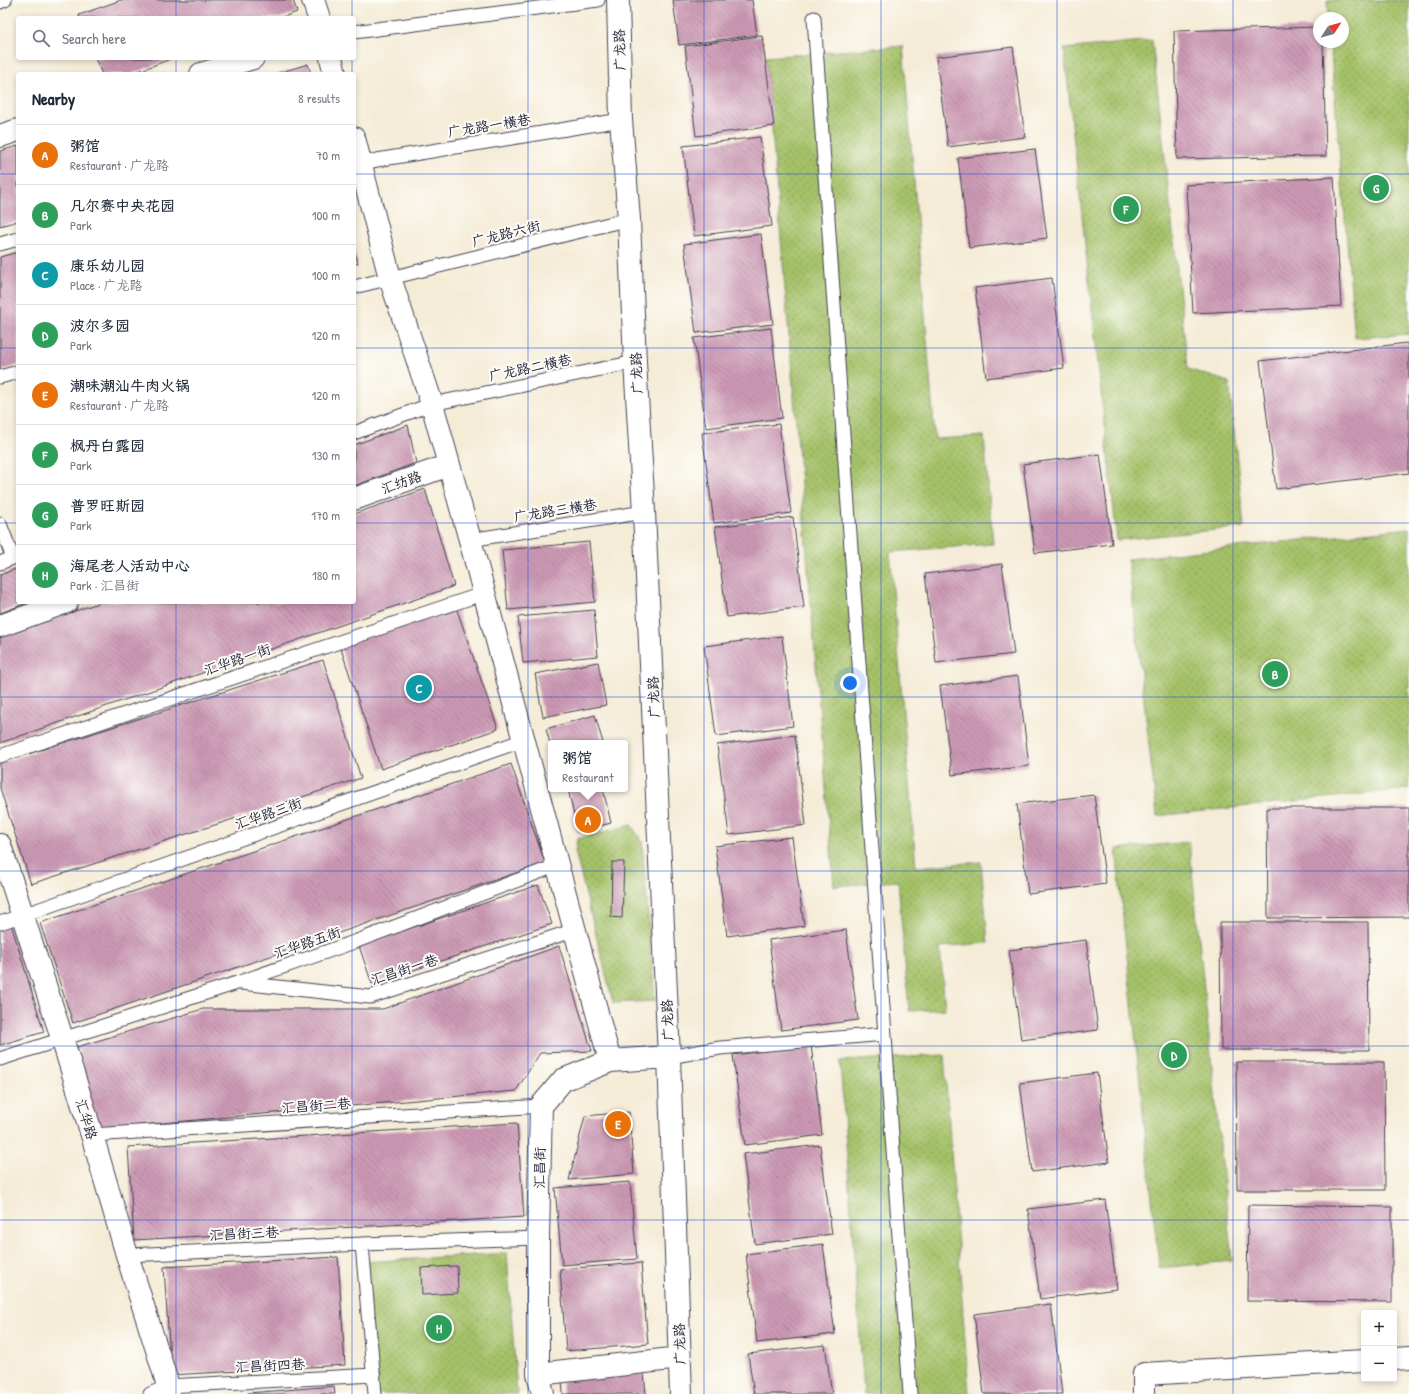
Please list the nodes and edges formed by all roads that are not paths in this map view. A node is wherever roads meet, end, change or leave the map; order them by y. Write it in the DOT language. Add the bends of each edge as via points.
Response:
graph roads {
  1 [pos="5,0"];
  2 [pos="313,0"];
  3 [pos="598,0"];
  4 [pos="618,0"];
  5 [pos="0,2"];
  6 [pos="318,16"];
  7 [pos="814,18"];
  8 [pos="356,32"];
  9 [pos="246,60"];
  10 [pos="332,60"];
  11 [pos="208,72"];
  12 [pos="335,72"];
  13 [pos="621,120"];
  14 [pos="16,131"];
  15 [pos="0,136"];
  16 [pos="356,146"];
  17 [pos="361,164"];
  18 [pos="629,219"];
  19 [pos="16,240"];
  20 [pos="0,244"];
  21 [pos="390,278"];
  22 [pos="356,286"];
  23 [pos="635,362"];
  24 [pos="16,373"];
  25 [pos="0,377"];
  26 [pos="432,404"];
  27 [pos="356,432"];
  28 [pos="449,465"];
  29 [pos="356,498"];
  30 [pos="644,512"];
  31 [pos="0,524"];
  32 [pos="470,540"];
  33 [pos="16,557"];
  34 [pos="0,563"];
  35 [pos="485,593"];
  36 [pos="61,604"];
  37 [pos="0,626"];
  38 [pos="524,740"];
  39 [pos="0,756"];
  40 [pos="0,845"];
  41 [pos="558,865"];
  42 [pos="22,916"];
  43 [pos="0,923"];
  44 [pos="575,930"];
  45 [pos="237,983"];
  46 [pos="885,1034"];
  47 [pos="62,1038"];
  48 [pos="669,1057"];
  49 [pos="0,1059"];
  50 [pos="610,1061"];
  51 [pos="541,1106"];
  52 [pos="92,1135"];
  53 [pos="538,1238"];
  54 [pos="362,1244"];
  55 [pos="127,1255"];
  56 [pos="680,1358"];
  57 [pos="1409,1358"];
  58 [pos="1397,1359"];
  59 [pos="1361,1361"];
  60 [pos="374,1375"];
  61 [pos="541,1384"];
  62 [pos="162,1391"];
  63 [pos="375,1394"];
  64 [pos="681,1394"];
  65 [pos="910,1394"];
  66 [pos="1144,1394"];
  1 -- 5 [label="lane"];
  2 -- 6 [label="street"];
  3 -- 8 [label="lane"];
  4 -- 13 [label="street, 广龙路"];
  7 -- 46 [label="lane"];
  9 -- 11 [label="street"];
  10 -- 12 [label="street"];
  13 -- 17 [label="lane, 广龙路一横巷"];
  13 -- 18 [label="street, 广龙路"];
  14 -- 15 [label="street"];
  16 -- 17 [label="street"];
  17 -- 21 [label="street"];
  18 -- 21 [label="lane, 广龙路六街"];
  18 -- 23 [label="street, 广龙路"];
  19 -- 20 [label="lane"];
  21 -- 22 [label="lane, 广龙路六街"];
  21 -- 26 [label="street"];
  23 -- 26 [label="lane, 广龙路二横巷"];
  23 -- 30 [label="street, 广龙路"];
  24 -- 25 [label="lane"];
  26 -- 27 [label="lane, 广龙路二横巷"];
  26 -- 28 [label="street"];
  28 -- 29 [label="street, 汇纺路"];
  28 -- 32 [label="street"];
  30 -- 32 [label="lane, 广龙路三横巷"];
  30 -- 48 [label="street, 广龙路"];
  31 -- 33 [label="lane"];
  32 -- 35 [label="street"];
  33 -- 34 [label="lane"];
  35 -- 38 [label="street"];
  35 -- 39 [label="lane, 汇华路一街"];
  36 -- 37 [label="street"];
  38 -- 41 [label="street"];
  38 -- 42 [label="lane, 汇华路三街"];
  40 -- 42 [label="street, 汇华路"];
  41 -- 44 [label="street"];
  41 -- 45 [label="lane, 汇华路五街"];
  42 -- 43 [label="lane, 汇华路三街"];
  42 -- 47 [label="street, 汇华路"];
  44 -- 45 [label="lane, 汇昌街一巷" via="370,997"];
  44 -- 50 [label="street"];
  45 -- 47 [label="lane, 汇华路五街"];
  46 -- 48 [label="lane" via="720,1048"];
  46 -- 65 [label="lane"];
  47 -- 49 [label="lane, 汇华路五街"];
  47 -- 52 [label="street, 汇华路"];
  48 -- 50 [label="street"];
  48 -- 56 [label="street, 广龙路"];
  50 -- 51 [label="street" via="563,1080"];
  51 -- 52 [label="lane, 汇昌街二巷"];
  51 -- 53 [label="street, 汇昌街"];
  52 -- 55 [label="street, 汇华路"];
  53 -- 54 [label="lane, 汇昌街三巷"];
  53 -- 61 [label="street, 汇昌街"];
  54 -- 55 [label="lane, 汇昌街三巷"];
  54 -- 60 [label="lane"];
  55 -- 62 [label="street, 汇华路"];
  56 -- 61 [label="street, 汇昌街"];
  56 -- 64 [label="street, 广龙路"];
  57 -- 58 [label="street"];
  59 -- 66 [label="street" via="1144,1374"];
  60 -- 62 [label="lane, 汇昌街四巷"];
  60 -- 63 [label="lane"];
}
